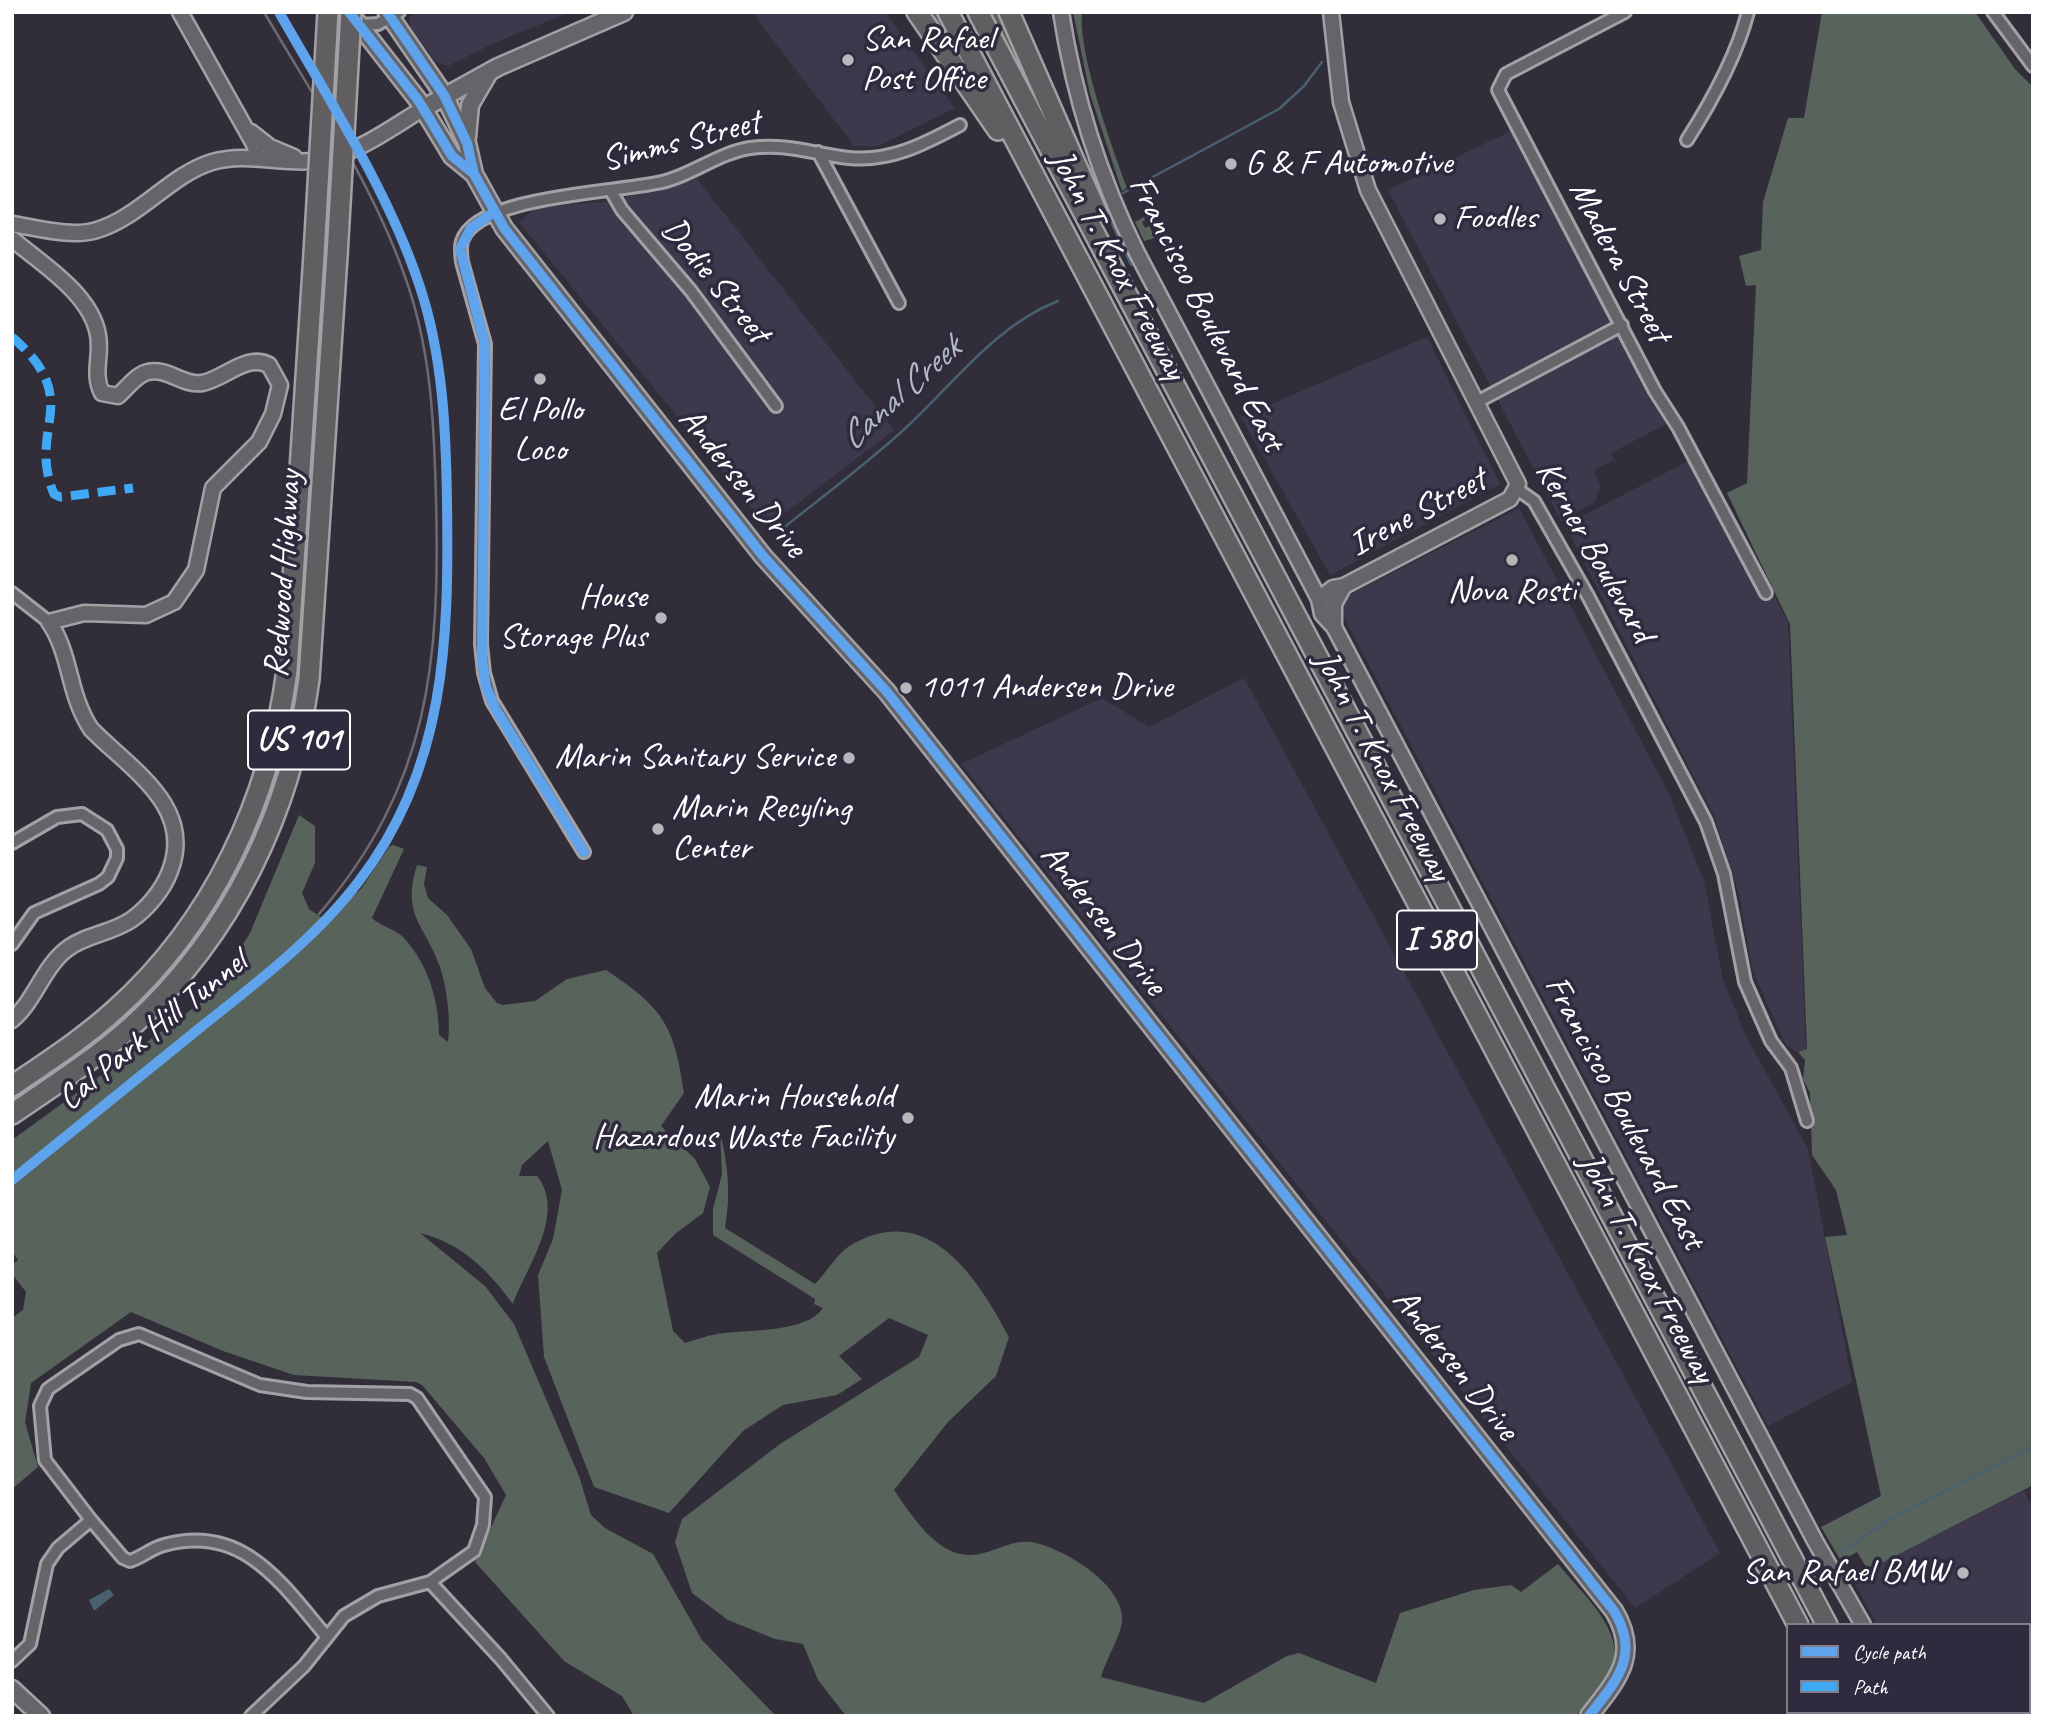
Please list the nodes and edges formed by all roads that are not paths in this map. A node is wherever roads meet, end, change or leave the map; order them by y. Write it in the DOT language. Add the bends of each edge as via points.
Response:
graph roads {
  1 [pos="180,12"];
  2 [pos="328,12"];
  3 [pos="624,12"];
  4 [pos="917,12"];
  5 [pos="948,12"];
  6 [pos="978,12"];
  7 [pos="1009,12"];
  8 [pos="1061,12"];
  9 [pos="1331,12"];
  10 [pos="1625,12"];
  11 [pos="1748,12"];
  12 [pos="1993,12"];
  13 [pos="392,14"];
  14 [pos="354,17"];
  15 [pos="2033,65"];
  16 [pos="490,71"];
  17 [pos="444,95"];
  18 [pos="424,108"];
  19 [pos="242,122"];
  20 [pos="960,125"];
  21 [pos="1687,141"];
  22 [pos="467,143"];
  23 [pos="818,152"];
  24 [pos="258,158"];
  25 [pos="305,161"];
  26 [pos="474,174"];
  27 [pos="611,191"];
  28 [pos="494,212"];
  29 [pos="12,224"];
  30 [pos="12,239"];
  31 [pos="1077,255"];
  32 [pos="899,303"];
  33 [pos="1622,325"];
  34 [pos="1144,328"];
  35 [pos="1477,402"];
  36 [pos="776,406"];
  37 [pos="1517,489"];
  38 [pos="1344,586"];
  39 [pos="12,593"];
  40 [pos="1766,593"];
  41 [pos="1319,599"];
  42 [pos="1334,604"];
  43 [pos="49,622"];
  44 [pos="1334,627"];
  45 [pos="12,843"];
  46 [pos="584,852"];
  47 [pos="12,944"];
  48 [pos="12,1020"];
  49 [pos="12,1086"];
  50 [pos="12,1115"];
  51 [pos="1807,1121"];
  52 [pos="91,1520"];
  53 [pos="430,1582"];
  54 [pos="1797,1623"];
  55 [pos="1825,1623"];
  56 [pos="1862,1623"];
  57 [pos="326,1636"];
  58 [pos="12,1661"];
  59 [pos="12,1689"];
  60 [pos="41,1716"];
  61 [pos="251,1716"];
  62 [pos="548,1716"];
  63 [pos="1589,1716"];
  1 -- 19 [label="street"];
  2 -- 49 [label="highway, Redwood Highway / US 101, bridge" via="287,670 258,796 211,894 160,964 97,1026"];
  3 -- 16 [label="main road"];
  4 -- 31 [label="highway"];
  5 -- 31 [label="highway, John T. Knox Freeway / I 580"];
  6 -- 34 [label="highway"];
  7 -- 34 [label="highway"];
  8 -- 41 [label="street, Francisco Boulevard East" via="1079,103 1115,206"];
  9 -- 35 [label="street, Kerner Boulevard" via="1339,91 1361,172"];
  10 -- 33 [label="street, Madera Street" via="1511,72 1500,80 1498,90"];
  11 -- 21 [label="street" via="1736,49"];
  12 -- 15 [label="street"];
  13 -- 14 [label="street" via="372,26"];
  13 -- 17 [label="main road, Andersen Drive"];
  14 -- 18 [label="main road, Andersen Drive"];
  14 -- 50 [label="highway, Redwood Highway / US 101, bridge" via="309,679 298,744 279,808 230,908 177,980 114,1042"];
  16 -- 17 [label="main road"];
  16 -- 22 [label="main road" via="470,105"];
  17 -- 18 [label="main road"];
  17 -- 22 [label="main road, Andersen Drive"];
  18 -- 25 [label="street" via="341,154"];
  18 -- 26 [label="main road, Andersen Drive" via="452,156"];
  19 -- 24 [label="street"];
  19 -- 25 [label="street" via="270,147"];
  20 -- 23 [label="street, Simms Street" via="910,151 863,158"];
  22 -- 26 [label="main road, Andersen Drive"];
  23 -- 27 [label="street, Simms Street" via="781,145 749,148 676,178"];
  23 -- 32 [label="street"];
  24 -- 25 [label="street"];
  24 -- 29 [label="street" via="209,163 96,231 62,232"];
  26 -- 28 [label="main road, Andersen Drive"];
  27 -- 28 [label="street, Simms Street" via="527,202"];
  27 -- 36 [label="street, Dodie Street"];
  28 -- 46 [label="street" via="471,228 460,249 485,344 482,659 486,687 496,710"];
  28 -- 63 [label="main road, Andersen Drive" via="763,556 887,692 1614,1611 1625,1637 1624,1661 1614,1685"];
  30 -- 43 [label="street" via="60,279 93,318 100,346 97,384 102,393 118,396 149,371 199,383 257,361 272,368 280,385 259,442 213,488 196,570 174,602 146,615 71,614"];
  31 -- 54 [label="highway, John T. Knox Freeway / I 580"];
  33 -- 35 [label="street"];
  33 -- 40 [label="street, Madera Street"];
  34 -- 55 [label="highway, John T. Knox Freeway / I 580"];
  35 -- 37 [label="street, Kerner Boulevard" via="1515,473"];
  37 -- 38 [label="street, Irene Street" via="1510,499"];
  37 -- 51 [label="street, Kerner Boulevard" via="1534,501 1701,812 1724,874 1749,993 1775,1049 1791,1068"];
  38 -- 41 [label="street, Irene Street" via="1328,590"];
  38 -- 42 [label="street, Irene Street"];
  39 -- 43 [label="street"];
  41 -- 44 [label="street, Francisco Boulevard East" via="1322,614"];
  42 -- 44 [label="street, Francisco Boulevard East"];
  43 -- 48 [label="street" via="61,640 72,692 83,717 162,798 174,819 177,842 169,875 152,901 130,921 68,948"];
  44 -- 56 [label="street, Francisco Boulevard East"];
  45 -- 47 [label="street" via="57,817 82,814 107,830 117,858 99,884 34,913"];
  52 -- 53 [label="street" via="45,1460 42,1397 120,1340 139,1334 260,1385 417,1398 485,1497 483,1525 474,1551"];
  52 -- 57 [label="street" via="130,1562 160,1546 184,1541 205,1541 244,1553 285,1584"];
  52 -- 58 [label="street" via="58,1548 47,1564 30,1644"];
  53 -- 57 [label="street" via="378,1596 344,1616"];
  53 -- 62 [label="street"];
  57 -- 61 [label="street" via="304,1666"];
  59 -- 60 [label="main road"];
}
